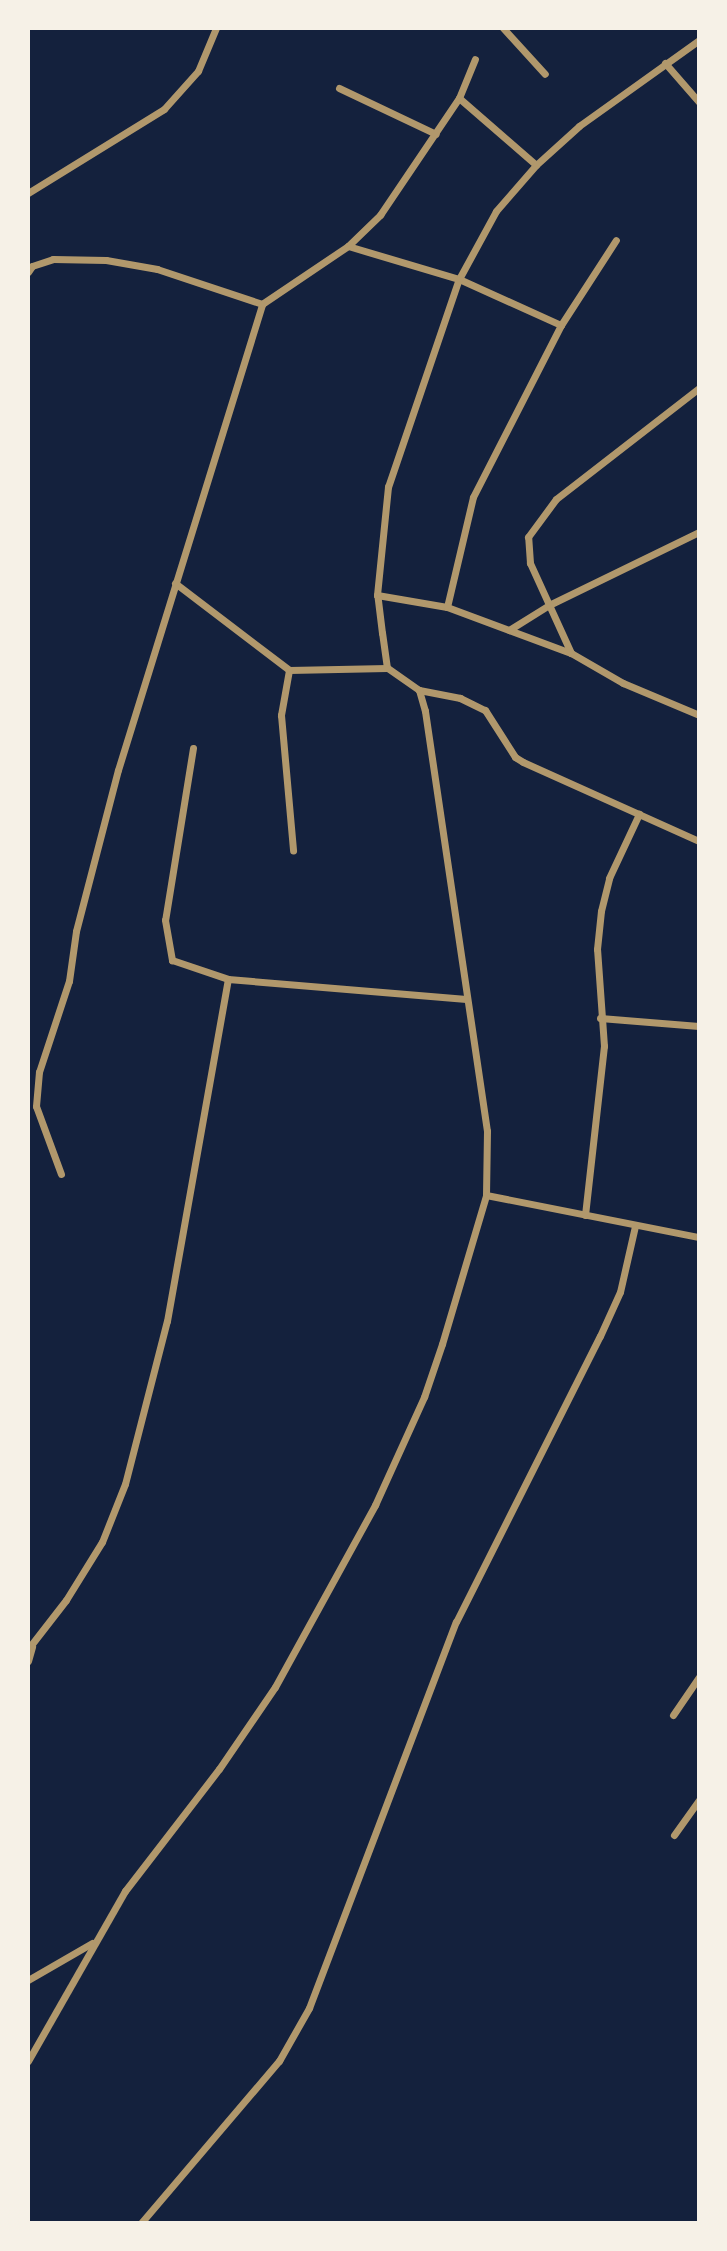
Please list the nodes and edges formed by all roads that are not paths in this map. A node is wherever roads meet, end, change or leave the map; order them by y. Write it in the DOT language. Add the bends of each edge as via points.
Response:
graph roads {
  1 [pos="216,28"];
  2 [pos="503,28"];
  3 [pos="699,40"];
  4 [pos="474,59"];
  5 [pos="665,62"];
  6 [pos="545,74"];
  7 [pos="339,88"];
  8 [pos="459,98"];
  9 [pos="699,102"];
  10 [pos="436,134"];
  11 [pos="536,165"];
  12 [pos="28,192"];
  13 [pos="616,240"];
  14 [pos="348,246"];
  15 [pos="28,272"];
  16 [pos="458,279"];
  17 [pos="262,304"];
  18 [pos="561,325"];
  19 [pos="699,388"];
  20 [pos="699,532"];
  21 [pos="175,583"];
  22 [pos="377,594"];
  23 [pos="549,605"];
  24 [pos="447,607"];
  25 [pos="509,630"];
  26 [pos="571,653"];
  27 [pos="387,668"];
  28 [pos="289,670"];
  29 [pos="419,690"];
  30 [pos="699,715"];
  31 [pos="193,748"];
  32 [pos="639,814"];
  33 [pos="699,841"];
  34 [pos="293,850"];
  35 [pos="228,979"];
  36 [pos="466,999"];
  37 [pos="600,1018"];
  38 [pos="699,1026"];
  39 [pos="61,1174"];
  40 [pos="486,1195"];
  41 [pos="584,1215"];
  42 [pos="635,1226"];
  43 [pos="699,1237"];
  44 [pos="30,1648"];
  45 [pos="28,1661"];
  46 [pos="699,1677"];
  47 [pos="673,1715"];
  48 [pos="699,1800"];
  49 [pos="674,1836"];
  50 [pos="93,1943"];
  51 [pos="28,1980"];
  52 [pos="28,2061"];
  53 [pos="141,2223"];
  1 -- 12 [label="street" via="198,71 164,109"];
  2 -- 6 [label="street"];
  3 -- 5 [label="street"];
  4 -- 8 [label="street"];
  5 -- 9 [label="street"];
  5 -- 11 [label="street" via="579,125"];
  7 -- 10 [label="street"];
  8 -- 10 [label="street"];
  8 -- 11 [label="street"];
  10 -- 14 [label="street" via="391,201"];
  11 -- 16 [label="street" via="496,211"];
  13 -- 18 [label="street"];
  14 -- 16 [label="street"];
  14 -- 17 [label="street"];
  15 -- 17 [label="street" via="32,265 53,259 106,260 156,269"];
  16 -- 18 [label="street"];
  16 -- 22 [label="street" via="394,458"];
  17 -- 21 [label="street"];
  18 -- 24 [label="street" via="473,497"];
  19 -- 23 [label="street" via="556,499 534,525 527,551"];
  20 -- 23 [label="street"];
  21 -- 28 [label="street"];
  21 -- 39 [label="street" via="114,782 79,919 69,981 39,1072 36,1106"];
  22 -- 24 [label="street"];
  22 -- 27 [label="street"];
  23 -- 25 [label="street"];
  23 -- 26 [label="street"];
  24 -- 25 [label="street"];
  25 -- 26 [label="street"];
  26 -- 30 [label="street"];
  27 -- 28 [label="street"];
  27 -- 29 [label="street"];
  28 -- 34 [label="street" via="281,715"];
  29 -- 32 [label="street" via="472,702 485,710 514,757"];
  29 -- 36 [label="street" via="443,822"];
  31 -- 35 [label="street" via="165,920 172,960"];
  32 -- 33 [label="street"];
  32 -- 37 [label="street" via="609,878 601,911 597,949"];
  35 -- 36 [label="street"];
  35 -- 44 [label="street" via="167,1321 125,1484 102,1542"];
  36 -- 40 [label="street" via="485,1107"];
  37 -- 38 [label="street"];
  37 -- 41 [label="street" via="603,1058"];
  40 -- 41 [label="street"];
  40 -- 50 [label="street" via="424,1397 375,1504 275,1687 125,1891"];
  41 -- 42 [label="street"];
  42 -- 43 [label="street"];
  42 -- 53 [label="street" via="620,1292 606,1325 456,1622 309,2008 279,2061"];
  44 -- 45 [label="street"];
  46 -- 47 [label="street"];
  48 -- 49 [label="street"];
  50 -- 51 [label="street"];
  50 -- 52 [label="street"];
}
